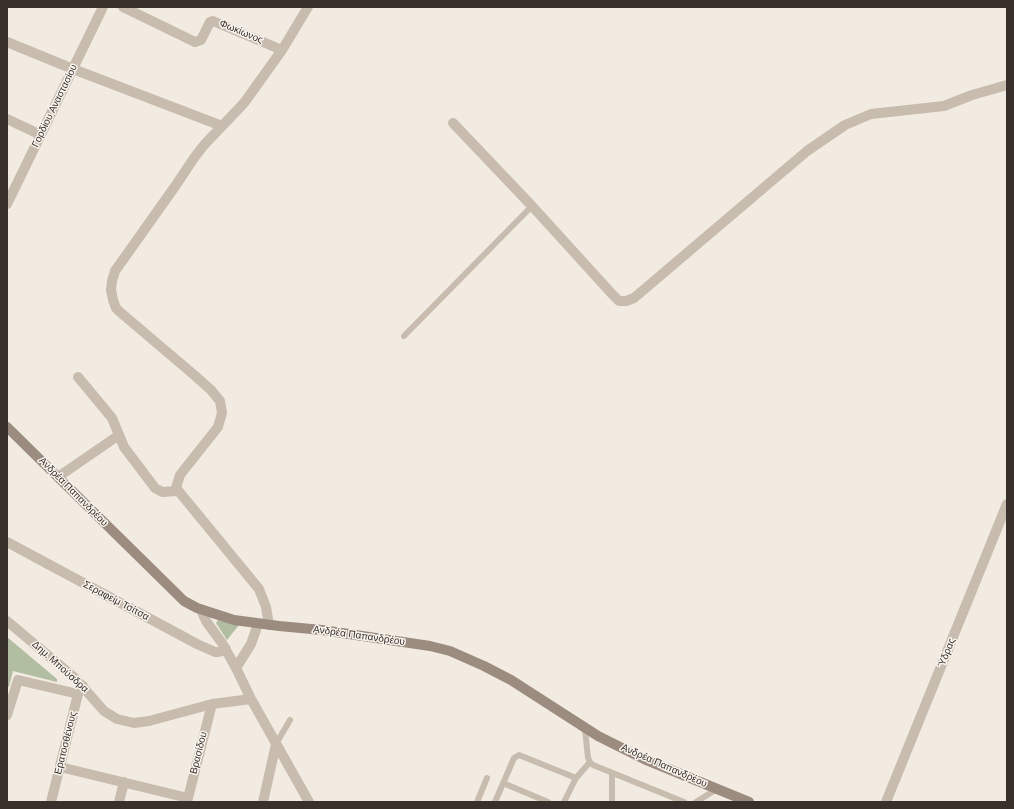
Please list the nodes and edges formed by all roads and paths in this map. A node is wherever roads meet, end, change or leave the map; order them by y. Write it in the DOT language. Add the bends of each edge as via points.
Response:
graph roads {
  1 [pos="103,7"];
  2 [pos="123,7"];
  3 [pos="308,7"];
  4 [pos="7,42"];
  5 [pos="282,50"];
  6 [pos="73,69"];
  7 [pos="1007,85"];
  8 [pos="7,119"];
  9 [pos="453,123"];
  10 [pos="222,126"];
  11 [pos="41,135"];
  12 [pos="10,191"];
  13 [pos="7,204"];
  14 [pos="532,206"];
  15 [pos="404,336"];
  16 [pos="78,377"];
  17 [pos="7,428"];
  18 [pos="119,435"];
  19 [pos="58,477"];
  20 [pos="177,491"];
  21 [pos="1007,504"];
  22 [pos="7,542"];
  23 [pos="201,610"];
  24 [pos="7,621"];
  25 [pos="264,624"];
  26 [pos="226,649"];
  27 [pos="236,668"];
  28 [pos="81,690"];
  29 [pos="10,692"];
  30 [pos="251,698"];
  31 [pos="212,704"];
  32 [pos="7,715"];
  33 [pos="290,720"];
  34 [pos="585,729"];
  35 [pos="276,744"];
  36 [pos="590,762"];
  37 [pos="60,767"];
  38 [pos="612,773"];
  39 [pos="487,778"];
  40 [pos="576,778"];
  41 [pos="124,782"];
  42 [pos="503,783"];
  43 [pos="717,789"];
  44 [pos="187,800"];
  45 [pos="51,802"];
  46 [pos="119,802"];
  47 [pos="263,802"];
  48 [pos="309,802"];
  49 [pos="477,802"];
  50 [pos="495,802"];
  51 [pos="548,802"];
  52 [pos="564,802"];
  53 [pos="612,802"];
  54 [pos="684,802"];
  55 [pos="696,802"];
  56 [pos="749,802"];
  57 [pos="886,802"];
  1 -- 6 [label="street, Γορδίου Αναστασίου"];
  2 -- 5 [label="street, Φωκίωνος" via="195,42 201,40 213,20"];
  3 -- 5 [label="street"];
  4 -- 6 [label="street"];
  5 -- 10 [label="street" via="244,103"];
  6 -- 10 [label="street"];
  6 -- 11 [label="street, Γορδίου Αναστασίου"];
  7 -- 14 [label="street" via="944,106 871,114 845,125 807,151 634,298 626,301 619,301 612,294"];
  8 -- 11 [label="street"];
  9 -- 14 [label="street"];
  10 -- 20 [label="street" via="194,158 122,261 112,281 111,290 116,308 211,390 222,405 222,418 218,427 180,474 176,485"];
  11 -- 12 [label="street, Γορδίου Αναστασίου"];
  12 -- 13 [label="street, Γορδίου Αναστασίου"];
  14 -- 15 [label="lane"];
  16 -- 18 [label="street" via="112,418"];
  17 -- 19 [label="main road, Ανδρέα Παπανδρέου"];
  18 -- 19 [label="street"];
  18 -- 20 [label="street" via="124,447 155,488 165,492"];
  19 -- 23 [label="main road, Ανδρέα Παπανδρέου" via="184,600"];
  20 -- 25 [label="street" via="259,589 268,614"];
  21 -- 57 [label="street, Ύδρας"];
  22 -- 26 [label="street, Σεραφείμ Τσίτσα" via="197,644 215,652"];
  23 -- 25 [label="main road, Ανδρέα Παπανδρέου" via="234,620"];
  23 -- 26 [label="street"];
  24 -- 28 [label="street, Δημ. Μπούσδρα"];
  25 -- 27 [label="street"];
  25 -- 34 [label="main road, Ανδρέα Παπανδρέου" via="322,630 450,651 511,680"];
  26 -- 27 [label="street"];
  27 -- 30 [label="street"];
  28 -- 29 [label="street" via="18,680"];
  28 -- 31 [label="street, Δημ. Μπούσδρα" via="108,714 117,720 128,722 149,721"];
  28 -- 37 [label="street, Ερατοσθένους"];
  29 -- 32 [label="street"];
  30 -- 31 [label="street, Δημ. Μπούσδρα"];
  30 -- 35 [label="street"];
  31 -- 44 [label="street, Βρασίδου"];
  33 -- 35 [label="lane"];
  34 -- 36 [label="lane"];
  34 -- 43 [label="main road, Ανδρέα Παπανδρέου"];
  35 -- 47 [label="street"];
  35 -- 48 [label="street"];
  36 -- 38 [label="lane"];
  36 -- 40 [label="lane"];
  37 -- 41 [label="street"];
  37 -- 45 [label="street, Ερατοσθένους"];
  38 -- 53 [label="lane"];
  38 -- 54 [label="lane"];
  39 -- 49 [label="lane"];
  40 -- 42 [label="lane" via="519,755 514,758"];
  40 -- 52 [label="lane"];
  41 -- 44 [label="street"];
  41 -- 46 [label="street"];
  42 -- 50 [label="lane"];
  42 -- 51 [label="lane"];
  43 -- 55 [label="lane"];
  43 -- 56 [label="main road, Ανδρέα Παπανδρέου"];
}
